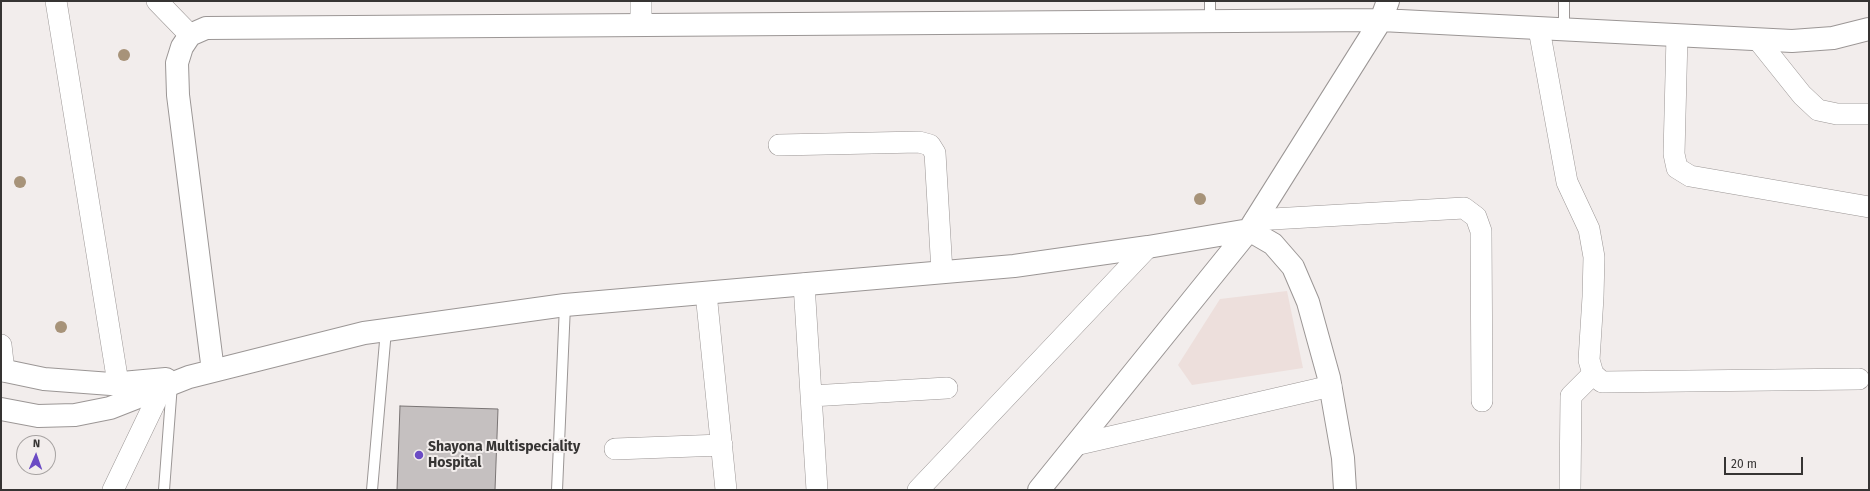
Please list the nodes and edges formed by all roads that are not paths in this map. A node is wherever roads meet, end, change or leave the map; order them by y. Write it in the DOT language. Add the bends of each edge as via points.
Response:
graph roads {
  1 [pos="56,1"];
  2 [pos="157,1"];
  3 [pos="641,1"];
  4 [pos="1564,1"];
  5 [pos="1385,10"];
  6 [pos="1210,11"];
  7 [pos="641,25"];
  8 [pos="1539,29"];
  9 [pos="1869,29"];
  10 [pos="1564,30"];
  11 [pos="190,35"];
  12 [pos="1677,36"];
  13 [pos="1758,40"];
  14 [pos="1869,114"];
  15 [pos="779,144"];
  16 [pos="1869,207"];
  17 [pos="1252,225"];
  18 [pos="1148,248"];
  19 [pos="942,272"];
  20 [pos="804,284"];
  21 [pos="706,293"];
  22 [pos="565,305"];
  23 [pos="386,330"];
  24 [pos="1,346"];
  25 [pos="2,370"];
  26 [pos="213,371"];
  27 [pos="1593,374"];
  28 [pos="1859,378"];
  29 [pos="118,383"];
  30 [pos="175,383"];
  31 [pos="1331,386"];
  32 [pos="947,388"];
  33 [pos="811,396"];
  34 [pos="1482,401"];
  35 [pos="1,409"];
  36 [pos="1075,445"];
  37 [pos="722,446"];
  38 [pos="615,449"];
  39 [pos="113,490"];
  40 [pos="164,490"];
  41 [pos="372,490"];
  42 [pos="557,490"];
  43 [pos="726,490"];
  44 [pos="817,490"];
  45 [pos="918,490"];
  46 [pos="1038,490"];
  47 [pos="1345,490"];
  48 [pos="1570,490"];
  1 -- 29 [label="street"];
  2 -- 11 [label="street"];
  3 -- 7 [label="street"];
  4 -- 10 [label="lane"];
  5 -- 6 [label="street"];
  5 -- 8 [label="street"];
  5 -- 17 [label="street"];
  6 -- 7 [label="street"];
  7 -- 11 [label="street" via="206,28"];
  8 -- 10 [label="street"];
  8 -- 27 [label="street" via="1567,182 1589,229 1594,257 1589,360"];
  9 -- 13 [label="street" via="1833,38"];
  10 -- 12 [label="street"];
  11 -- 26 [label="street" via="182,47 177,63 178,95"];
  12 -- 13 [label="street"];
  12 -- 16 [label="street" via="1674,154 1677,168 1690,176"];
  13 -- 14 [label="street" via="1802,95 1818,110 1837,114"];
  15 -- 19 [label="street" via="919,142 930,145 935,153"];
  17 -- 18 [label="street"];
  17 -- 31 [label="street" via="1293,266 1308,302"];
  17 -- 34 [label="street" via="1464,208 1476,217 1481,231"];
  17 -- 36 [label="street"];
  18 -- 19 [label="street" via="1014,266"];
  18 -- 45 [label="street"];
  19 -- 20 [label="street"];
  20 -- 21 [label="street"];
  20 -- 33 [label="street"];
  21 -- 22 [label="street"];
  21 -- 37 [label="street"];
  22 -- 23 [label="street"];
  22 -- 42 [label="lane"];
  23 -- 26 [label="street" via="364,333"];
  23 -- 41 [label="lane"];
  24 -- 25 [label="street"];
  25 -- 29 [label="street" via="44,379"];
  26 -- 30 [label="street"];
  27 -- 28 [label="street" via="1602,382"];
  27 -- 48 [label="street" via="1571,396"];
  29 -- 30 [label="street"];
  30 -- 35 [label="street" via="110,408 75,415 38,416"];
  30 -- 39 [label="street"];
  30 -- 40 [label="lane"];
  31 -- 36 [label="street"];
  31 -- 47 [label="street" via="1343,458"];
  32 -- 33 [label="street"];
  33 -- 44 [label="street"];
  36 -- 46 [label="street"];
  37 -- 38 [label="street"];
  37 -- 43 [label="street"];
}
